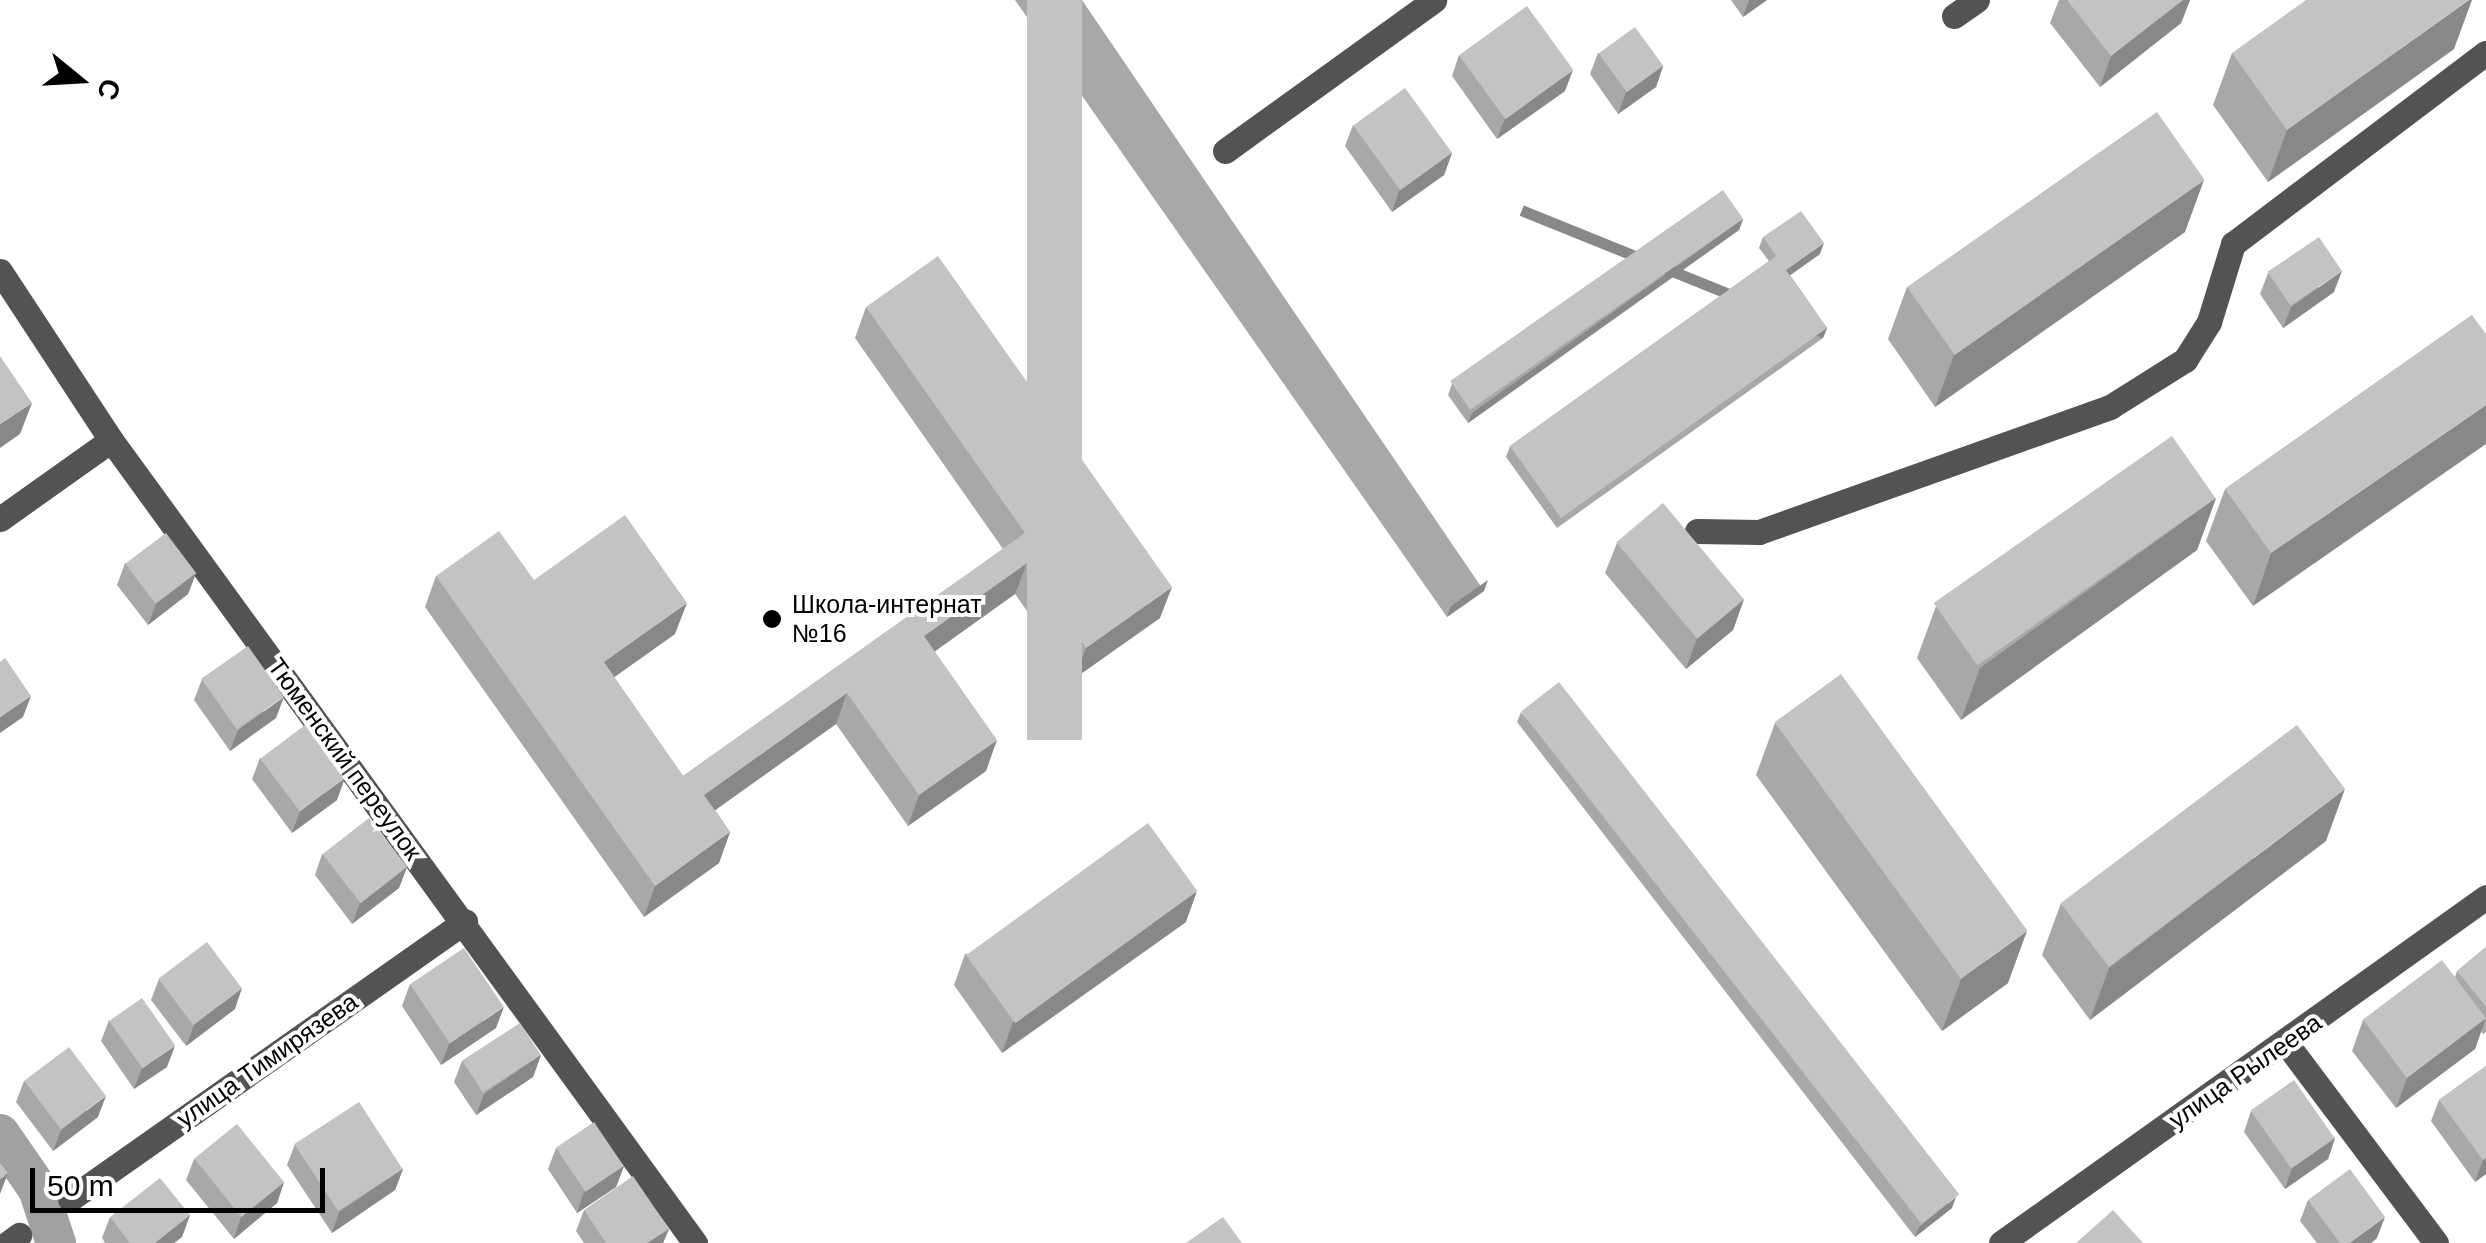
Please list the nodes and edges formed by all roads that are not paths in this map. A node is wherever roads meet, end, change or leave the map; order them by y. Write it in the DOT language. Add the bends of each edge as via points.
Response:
graph roads {
  1 [pos="1434,0"];
  2 [pos="1977,0"];
  3 [pos="1954,16"];
  4 [pos="2486,52"];
  5 [pos="1226,151"];
  6 [pos="0,271"];
  7 [pos="111,440"];
  8 [pos="0,519"];
  9 [pos="1698,531"];
  10 [pos="2486,897"];
  11 [pos="464,921"];
  12 [pos="2286,1043"];
  13 [pos="70,1199"];
  14 [pos="696,1243"];
  15 [pos="2001,1243"];
  16 [pos="2436,1243"];
  1 -- 5 [label="street"];
  2 -- 3 [label="street"];
  4 -- 9 [label="street" via="2233,244 2209,322 2184,360 2110,407 1759,532"];
  6 -- 7 [label="street, Тюменский переулок"];
  7 -- 8 [label="street"];
  7 -- 11 [label="street, Тюменский переулок"];
  10 -- 12 [label="street, улица Рылеева"];
  11 -- 13 [label="street, улица Тимирязева"];
  11 -- 14 [label="street, Тюменский переулок"];
  12 -- 15 [label="street, улица Рылеева"];
  12 -- 16 [label="street"];
}
